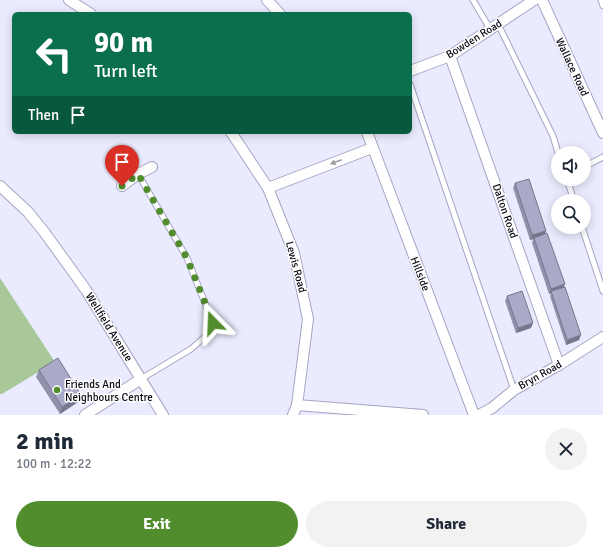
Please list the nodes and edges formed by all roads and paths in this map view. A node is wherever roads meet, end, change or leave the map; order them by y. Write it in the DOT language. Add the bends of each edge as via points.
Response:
graph roads {
  1 [pos="69,0"];
  2 [pos="267,0"];
  3 [pos="473,0"];
  4 [pos="534,0"];
  5 [pos="542,0"];
  6 [pos="601,0"];
  7 [pos="603,6"];
  8 [pos="88,12"];
  9 [pos="278,12"];
  10 [pos="494,27"];
  11 [pos="450,56"];
  12 [pos="412,69"];
  13 [pos="412,90"];
  14 [pos="603,133"];
  15 [pos="233,134"];
  16 [pos="368,134"];
  17 [pos="556,146"];
  18 [pos="372,148"];
  19 [pos="603,158"];
  20 [pos="591,164"];
  21 [pos="152,167"];
  22 [pos="138,174"];
  23 [pos="0,186"];
  24 [pos="122,186"];
  25 [pos="268,188"];
  26 [pos="584,234"];
  27 [pos="603,291"];
  28 [pos="603,337"];
  29 [pos="559,365"];
  30 [pos="141,379"];
  31 [pos="514,390"];
  32 [pos="297,405"];
  33 [pos="87,414"];
  34 [pos="163,415"];
  35 [pos="293,415"];
  36 [pos="422,415"];
  37 [pos="474,415"];
  38 [pos="479,415"];
  1 -- 8 [label="street"];
  2 -- 9 [label="street"];
  3 -- 10 [label="lane"];
  4 -- 10 [label="street, Bowden Road"];
  5 -- 14 [label="street, Wallace Road"];
  6 -- 7 [label="lane"];
  10 -- 11 [label="street, Bowden Road"];
  10 -- 17 [label="lane" via="553,136"];
  11 -- 12 [label="street, Bowden Road"];
  11 -- 29 [label="street, Dalton Road"];
  13 -- 31 [label="lane"];
  15 -- 25 [label="street, Lewis Road"];
  16 -- 18 [label="street, Hillside"];
  18 -- 25 [label="street, one-way"];
  18 -- 37 [label="street, Hillside"];
  19 -- 20 [label="lane"];
  21 -- 22 [label="street"];
  22 -- 24 [label="street"];
  22 -- 30 [label="lane" via="187,258 213,323 208,334 191,348"];
  23 -- 30 [label="street, Wellfield Avenue" via="28,212 45,233 86,290"];
  25 -- 32 [label="street, Lewis Road" via="294,253 308,319"];
  26 -- 27 [label="lane"];
  28 -- 29 [label="street, Bryn Road"];
  29 -- 31 [label="street, Bryn Road"];
  30 -- 33 [label="street"];
  30 -- 34 [label="street, Wellfield Avenue"];
  31 -- 38 [label="street, Bryn Road"];
  32 -- 35 [label="street, Lewis Road"];
  32 -- 36 [label="street"];
}
